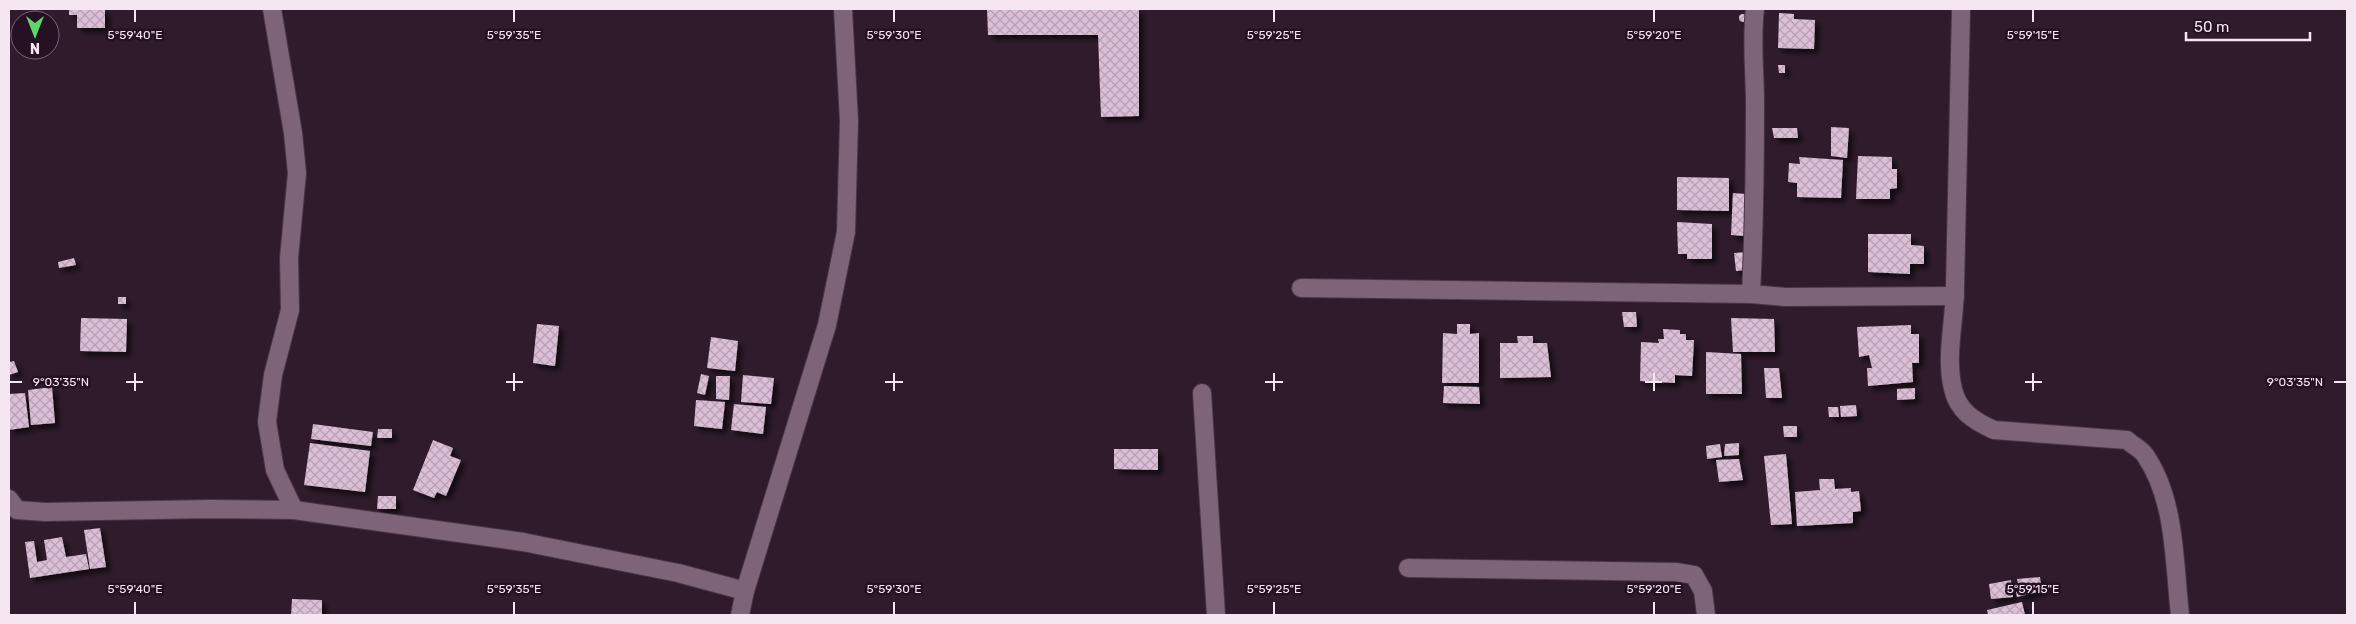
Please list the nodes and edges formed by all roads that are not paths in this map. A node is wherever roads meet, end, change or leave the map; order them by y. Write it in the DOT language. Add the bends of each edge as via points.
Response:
graph roads {
  1 [pos="272,9"];
  2 [pos="843,9"];
  3 [pos="1755,9"];
  4 [pos="1961,9"];
  5 [pos="1301,288"];
  6 [pos="1751,294"];
  7 [pos="1955,296"];
  8 [pos="1202,393"];
  9 [pos="12,507"];
  10 [pos="294,510"];
  11 [pos="1408,568"];
  12 [pos="745,591"];
  13 [pos="740,615"];
  14 [pos="1216,615"];
  15 [pos="1706,615"];
  16 [pos="2180,615"];
  1 -- 10 [label="street" via="293,133 296,173 289,258 290,310 273,375 267,422 275,470"];
  2 -- 12 [label="street" via="848,121 846,232 827,325"];
  3 -- 6 [label="street" via="1755,216"];
  4 -- 7 [label="street"];
  5 -- 6 [label="street"];
  6 -- 7 [label="street" via="1785,297"];
  7 -- 16 [label="street" via="1950,363 1953,390 1960,406 1974,421 1994,430 2127,440 2144,453 2161,486 2168,510"];
  8 -- 14 [label="street"];
  9 -- 10 [label="street" via="45,512"];
  10 -- 12 [label="street" via="523,542 678,573"];
  11 -- 15 [label="street" via="1676,572 1694,575 1703,591"];
  12 -- 13 [label="street"];
}
